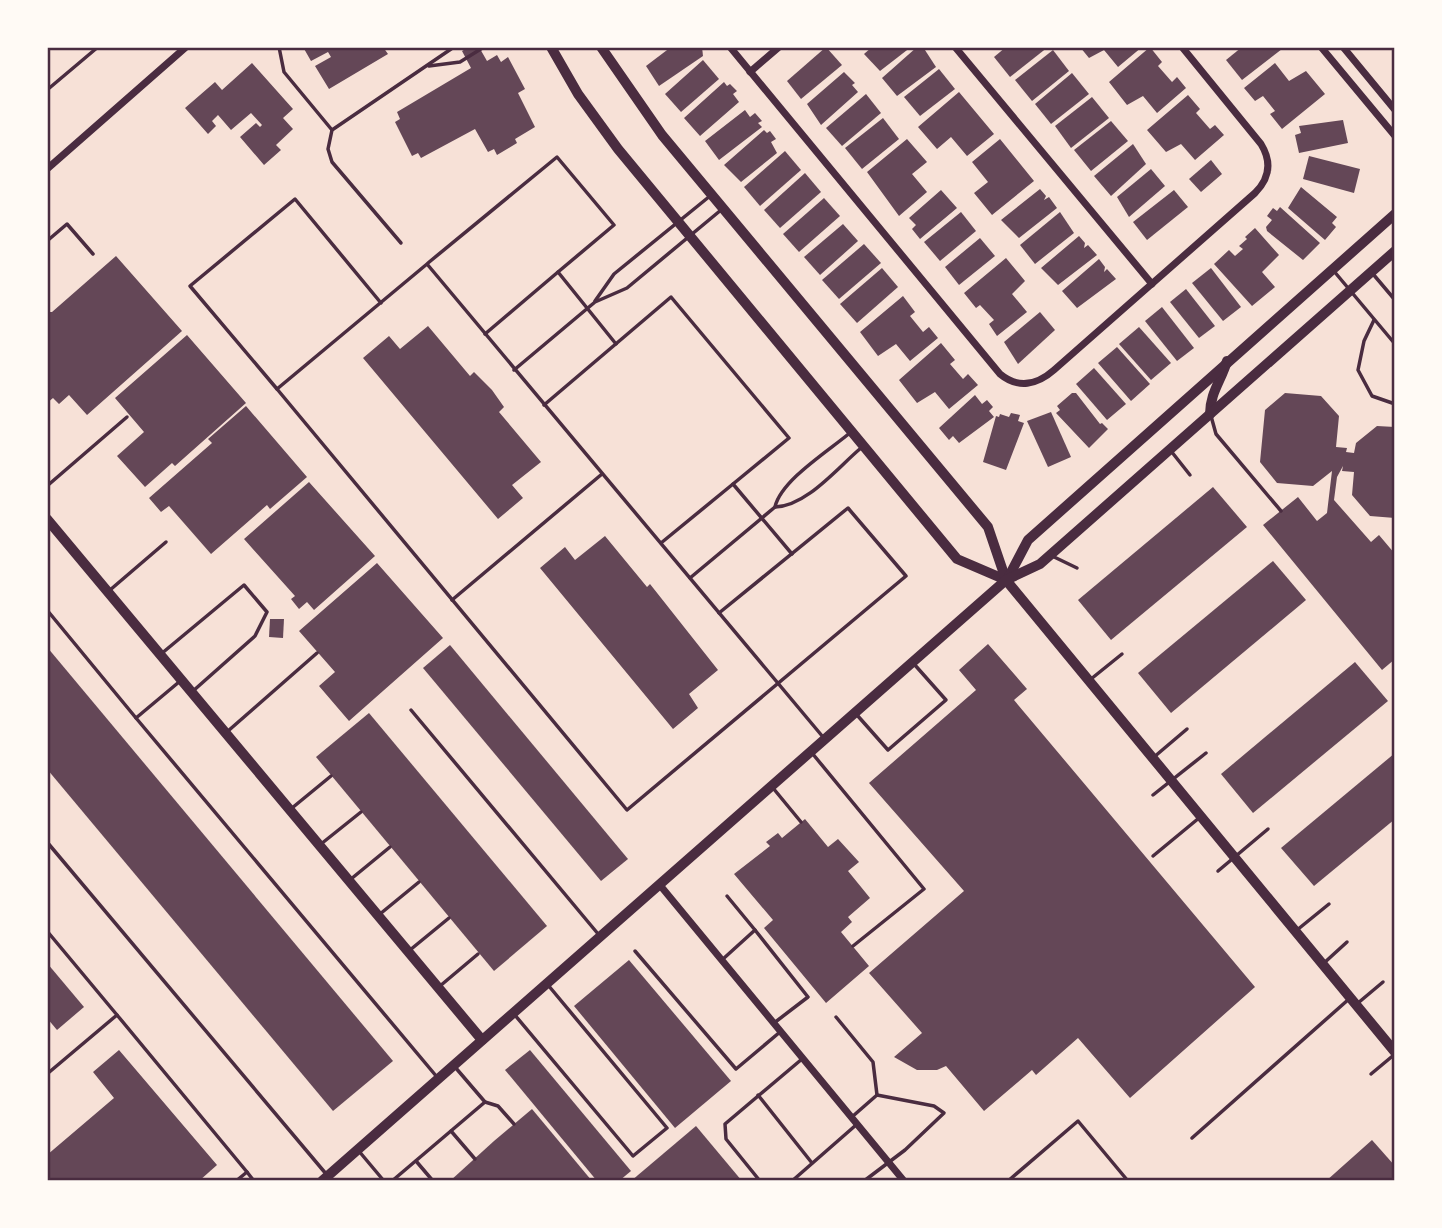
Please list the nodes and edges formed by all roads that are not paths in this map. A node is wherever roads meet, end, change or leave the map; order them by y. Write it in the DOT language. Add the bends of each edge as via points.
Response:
graph roads {
  1 [pos="98,47"];
  2 [pos="185,47"];
  3 [pos="279,47"];
  4 [pos="454,47"];
  5 [pos="484,47"];
  6 [pos="551,47"];
  7 [pos="601,47"];
  8 [pos="730,47"];
  9 [pos="779,47"];
  10 [pos="955,47"];
  11 [pos="1182,47"];
  12 [pos="1321,47"];
  13 [pos="1343,47"];
  14 [pos="427,66"];
  15 [pos="750,72"];
  16 [pos="47,90"];
  17 [pos="1395,110"];
  18 [pos="332,130"];
  19 [pos="1395,136"];
  20 [pos="47,169"];
  21 [pos="712,194"];
  22 [pos="723,208"];
  23 [pos="1395,214"];
  24 [pos="677,222"];
  25 [pos="689,236"];
  26 [pos="47,241"];
  27 [pos="401,243"];
  28 [pos="1395,251"];
  29 [pos="93,254"];
  30 [pos="427,264"];
  31 [pos="1332,269"];
  32 [pos="558,272"];
  33 [pos="1371,272"];
  34 [pos="1153,284"];
  35 [pos="1350,291"];
  36 [pos="1395,300"];
  37 [pos="595,302"];
  38 [pos="381,303"];
  39 [pos="587,308"];
  40 [pos="1374,320"];
  41 [pos="485,334"];
  42 [pos="616,344"];
  43 [pos="1395,344"];
  44 [pos="1228,361"];
  45 [pos="514,370"];
  46 [pos="277,389"];
  47 [pos="1395,404"];
  48 [pos="543,405"];
  49 [pos="1210,414"];
  50 [pos="127,417"];
  51 [pos="851,432"];
  52 [pos="863,446"];
  53 [pos="1170,450"];
  54 [pos="602,474"];
  55 [pos="1190,475"];
  56 [pos="733,484"];
  57 [pos="47,486"];
  58 [pos="775,507"];
  59 [pos="1281,511"];
  60 [pos="762,518"];
  61 [pos="47,519"];
  62 [pos="166,542"];
  63 [pos="661,543"];
  64 [pos="792,554"];
  65 [pos="1050,555"];
  66 [pos="1077,568"];
  67 [pos="690,578"];
  68 [pos="1006,580"];
  69 [pos="108,592"];
  70 [pos="452,600"];
  71 [pos="47,610"];
  72 [pos="719,613"];
  73 [pos="317,653"];
  74 [pos="161,654"];
  75 [pos="1122,654"];
  76 [pos="913,662"];
  77 [pos="182,680"];
  78 [pos="1089,681"];
  79 [pos="778,683"];
  80 [pos="192,692"];
  81 [pos="411,710"];
  82 [pos="854,713"];
  83 [pos="136,718"];
  84 [pos="1187,729"];
  85 [pos="226,733"];
  86 [pos="825,739"];
  87 [pos="811,751"];
  88 [pos="1206,753"];
  89 [pos="1153,758"];
  90 [pos="331,776"];
  91 [pos="1171,780"];
  92 [pos="771,786"];
  93 [pos="1153,795"];
  94 [pos="290,810"];
  95 [pos="361,812"];
  96 [pos="1201,816"];
  97 [pos="801,822"];
  98 [pos="1268,829"];
  99 [pos="47,842"];
  100 [pos="320,845"];
  101 [pos="390,847"];
  102 [pos="1153,856"];
  103 [pos="1234,858"];
  104 [pos="1218,872"];
  105 [pos="349,880"];
  106 [pos="419,882"];
  107 [pos="659,884"];
  108 [pos="727,896"];
  109 [pos="1329,904"];
  110 [pos="379,916"];
  111 [pos="449,918"];
  112 [pos="755,930"];
  113 [pos="47,931"];
  114 [pos="1295,932"];
  115 [pos="601,936"];
  116 [pos="1347,942"];
  117 [pos="853,946"];
  118 [pos="409,951"];
  119 [pos="635,951"];
  120 [pos="478,954"];
  121 [pos="721,961"];
  122 [pos="1322,964"];
  123 [pos="1384,982"];
  124 [pos="546,984"];
  125 [pos="438,987"];
  126 [pos="1353,1001"];
  127 [pos="513,1013"];
  128 [pos="117,1015"];
  129 [pos="836,1017"];
  130 [pos="774,1024"];
  131 [pos="780,1032"];
  132 [pos="482,1040"];
  133 [pos="1395,1053"];
  134 [pos="802,1059"];
  135 [pos="454,1065"];
  136 [pos="47,1074"];
  137 [pos="1371,1074"];
  138 [pos="439,1079"];
  139 [pos="758,1095"];
  140 [pos="877,1095"];
  141 [pos="485,1102"];
  142 [pos="851,1118"];
  143 [pos="514,1124"];
  144 [pos="857,1125"];
  145 [pos="451,1131"];
  146 [pos="1192,1138"];
  147 [pos="358,1150"];
  148 [pos="475,1158"];
  149 [pos="416,1161"];
  150 [pos="888,1162"];
  151 [pos="812,1163"];
  152 [pos="247,1172"];
  153 [pos="325,1178"];
  154 [pos="236,1181"];
  155 [pos="254,1181"];
  156 [pos="384,1181"];
  157 [pos="393,1181"];
  158 [pos="433,1181"];
  159 [pos="761,1181"];
  160 [pos="792,1181"];
  161 [pos="864,1181"];
  162 [pos="904,1181"];
  163 [pos="1008,1181"];
  164 [pos="1128,1181"];
  1 -- 16 [label="lane"];
  2 -- 20 [label="street"];
  3 -- 18 [label="lane" via="284,72"];
  4 -- 14 [label="lane"];
  5 -- 14 [label="lane" via="460,62"];
  6 -- 24 [label="street" via="600,127"];
  7 -- 21 [label="street" via="643,110"];
  8 -- 15 [label="street"];
  9 -- 15 [label="street"];
  10 -- 34 [label="street"];
  11 -- 34 [label="street" via="1259,140 1269,165 1255,193"];
  12 -- 19 [label="street"];
  13 -- 17 [label="street"];
  14 -- 18 [label="lane"];
  15 -- 34 [label="street" via="1000,374 1022,384 1047,377"];
  18 -- 27 [label="lane" via="328,149 332,162"];
  21 -- 22 [label="street"];
  21 -- 24 [label="lane"];
  22 -- 25 [label="lane"];
  22 -- 68 [label="street" via="988,527"];
  23 -- 31 [label="street"];
  24 -- 25 [label="street"];
  24 -- 37 [label="lane" via="614,274"];
  25 -- 37 [label="lane" via="627,288"];
  25 -- 51 [label="street"];
  26 -- 29 [label="lane" via="67,224"];
  28 -- 33 [label="street"];
  30 -- 32 [label="lane" via="557,157 614,225"];
  30 -- 38 [label="lane"];
  30 -- 41 [label="lane"];
  31 -- 35 [label="lane"];
  31 -- 44 [label="street"];
  32 -- 39 [label="lane"];
  32 -- 41 [label="lane"];
  33 -- 35 [label="street"];
  33 -- 36 [label="lane"];
  35 -- 40 [label="lane"];
  35 -- 49 [label="street"];
  37 -- 39 [label="lane"];
  38 -- 46 [label="lane"];
  38 -- 46 [label="lane" via="295,199 190,286"];
  39 -- 42 [label="lane"];
  39 -- 45 [label="lane"];
  40 -- 43 [label="lane"];
  40 -- 47 [label="lane" via="1358,370 1372,396"];
  41 -- 45 [label="lane"];
  42 -- 48 [label="lane"];
  42 -- 56 [label="lane" via="671,297 708,341 789,438"];
  44 -- 49 [label="street" via="1220,384 1211,393"];
  44 -- 68 [label="street" via="1028,540"];
  45 -- 48 [label="lane"];
  46 -- 70 [label="lane"];
  48 -- 54 [label="lane"];
  49 -- 53 [label="street"];
  49 -- 59 [label="lane" via="1216,434"];
  50 -- 57 [label="lane"];
  51 -- 52 [label="street"];
  51 -- 58 [label="lane" via="786,486"];
  52 -- 58 [label="lane" via="801,498"];
  52 -- 68 [label="street" via="957,559"];
  53 -- 55 [label="lane"];
  53 -- 65 [label="street"];
  54 -- 63 [label="lane"];
  54 -- 70 [label="lane"];
  56 -- 60 [label="lane"];
  56 -- 63 [label="lane"];
  58 -- 60 [label="lane"];
  60 -- 64 [label="lane"];
  60 -- 67 [label="lane"];
  61 -- 69 [label="street"];
  62 -- 69 [label="lane"];
  63 -- 67 [label="lane"];
  64 -- 72 [label="lane"];
  64 -- 79 [label="lane" via="848,508 905,576"];
  65 -- 66 [label="lane"];
  65 -- 68 [label="street" via="1040,565"];
  67 -- 72 [label="lane"];
  68 -- 76 [label="street"];
  68 -- 78 [label="street"];
  69 -- 74 [label="street"];
  70 -- 79 [label="lane" via="627,810"];
  71 -- 83 [label="lane"];
  72 -- 79 [label="lane"];
  73 -- 85 [label="lane"];
  74 -- 77 [label="street"];
  74 -- 80 [label="lane" via="244,586 267,612 256,636"];
  75 -- 78 [label="lane"];
  76 -- 82 [label="street"];
  76 -- 82 [label="lane" via="946,700 888,750"];
  77 -- 80 [label="street"];
  77 -- 83 [label="lane"];
  78 -- 89 [label="street"];
  79 -- 86 [label="lane"];
  80 -- 85 [label="street"];
  81 -- 115 [label="lane"];
  82 -- 86 [label="street"];
  83 -- 138 [label="lane"];
  84 -- 89 [label="lane"];
  85 -- 94 [label="street"];
  86 -- 87 [label="street"];
  87 -- 92 [label="street"];
  87 -- 117 [label="lane" via="923,889"];
  88 -- 91 [label="lane"];
  89 -- 91 [label="street"];
  90 -- 94 [label="lane"];
  91 -- 93 [label="lane"];
  91 -- 96 [label="street"];
  92 -- 97 [label="lane"];
  92 -- 107 [label="street"];
  94 -- 100 [label="street"];
  95 -- 100 [label="lane"];
  96 -- 102 [label="lane"];
  96 -- 103 [label="street"];
  98 -- 103 [label="lane"];
  99 -- 153 [label="lane"];
  100 -- 105 [label="street"];
  101 -- 105 [label="lane"];
  103 -- 104 [label="lane"];
  103 -- 114 [label="street"];
  105 -- 110 [label="street"];
  106 -- 110 [label="lane"];
  107 -- 115 [label="street"];
  107 -- 121 [label="street"];
  108 -- 112 [label="lane"];
  109 -- 114 [label="lane"];
  110 -- 118 [label="street"];
  111 -- 118 [label="lane"];
  112 -- 121 [label="lane"];
  112 -- 130 [label="lane" via="808,997"];
  113 -- 128 [label="lane"];
  114 -- 122 [label="street"];
  115 -- 124 [label="street"];
  116 -- 122 [label="lane"];
  118 -- 125 [label="street"];
  119 -- 131 [label="lane" via="736,1069"];
  120 -- 125 [label="lane"];
  121 -- 130 [label="street"];
  122 -- 126 [label="street"];
  123 -- 126 [label="lane"];
  124 -- 127 [label="street"];
  124 -- 127 [label="lane" via="667,1128 633,1156"];
  125 -- 132 [label="street"];
  126 -- 133 [label="street"];
  126 -- 146 [label="lane"];
  127 -- 132 [label="street"];
  128 -- 136 [label="lane"];
  128 -- 152 [label="lane"];
  129 -- 140 [label="lane" via="873,1062"];
  130 -- 131 [label="street"];
  131 -- 134 [label="street"];
  132 -- 135 [label="street"];
  133 -- 137 [label="lane"];
  134 -- 139 [label="lane"];
  134 -- 142 [label="street"];
  135 -- 138 [label="street"];
  135 -- 141 [label="lane"];
  138 -- 147 [label="street"];
  139 -- 151 [label="lane"];
  139 -- 159 [label="lane" via="724,1130 726,1139"];
  140 -- 142 [label="lane"];
  140 -- 150 [label="lane" via="939,1107 944,1114"];
  141 -- 143 [label="lane" via="498,1106"];
  141 -- 145 [label="lane"];
  142 -- 144 [label="street"];
  144 -- 150 [label="street"];
  144 -- 151 [label="lane"];
  145 -- 148 [label="lane"];
  145 -- 149 [label="lane"];
  147 -- 153 [label="street"];
  147 -- 156 [label="lane"];
  149 -- 157 [label="lane"];
  149 -- 158 [label="lane"];
  150 -- 161 [label="lane"];
  150 -- 162 [label="street"];
  151 -- 160 [label="lane"];
  152 -- 154 [label="lane"];
  152 -- 155 [label="lane"];
  163 -- 164 [label="lane" via="1078,1121"];
}
